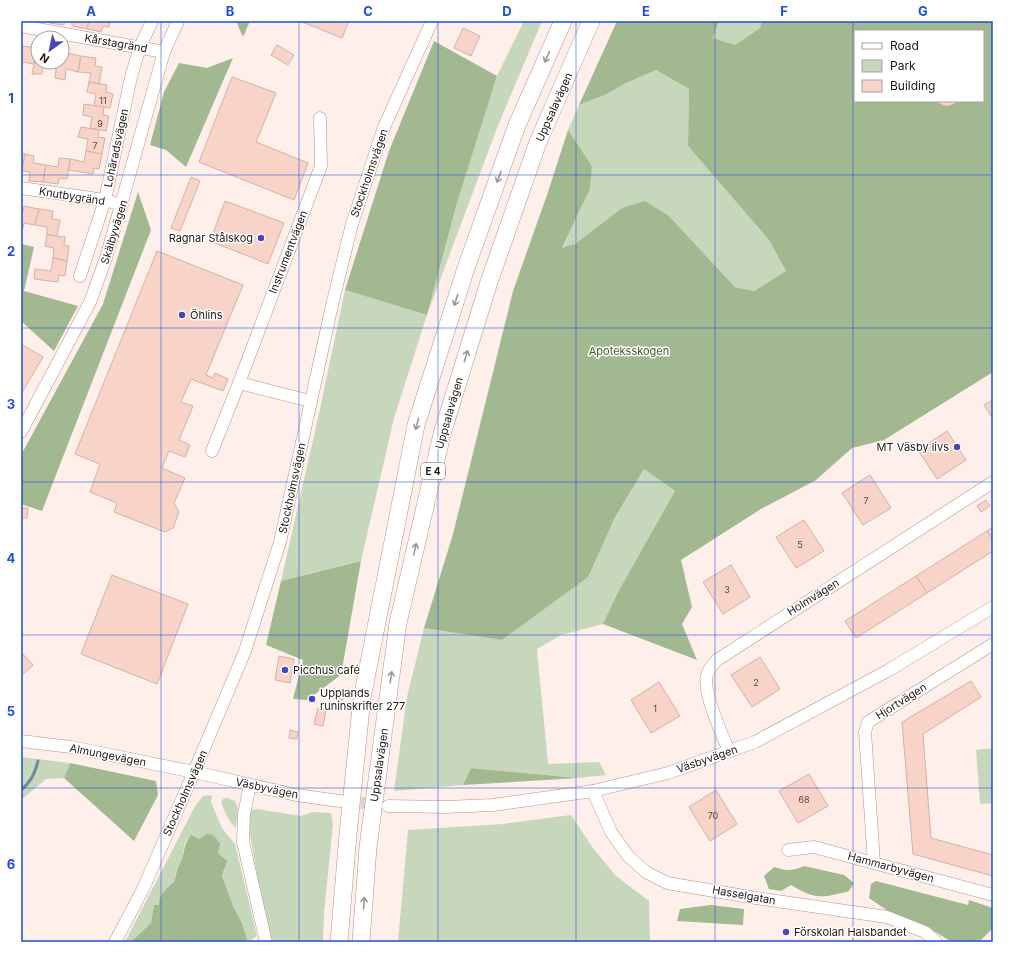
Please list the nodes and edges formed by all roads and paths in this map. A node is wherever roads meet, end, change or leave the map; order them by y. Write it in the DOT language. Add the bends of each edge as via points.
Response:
graph roads {
  1 [pos="152,21"];
  2 [pos="178,21"];
  3 [pos="432,21"];
  4 [pos="563,21"];
  5 [pos="592,21"];
  6 [pos="21,26"];
  7 [pos="140,47"];
  8 [pos="164,52"];
  9 [pos="320,118"];
  10 [pos="21,188"];
  11 [pos="105,200"];
  12 [pos="122,205"];
  13 [pos="80,276"];
  14 [pos="239,383"];
  15 [pos="310,401"];
  16 [pos="21,432"];
  17 [pos="212,451"];
  18 [pos="993,482"];
  19 [pos="993,607"];
  20 [pos="993,644"];
  21 [pos="21,741"];
  22 [pos="729,751"];
  23 [pos="194,772"];
  24 [pos="250,785"];
  25 [pos="593,791"];
  26 [pos="340,801"];
  27 [pos="388,806"];
  28 [pos="788,850"];
  29 [pos="874,863"];
  30 [pos="993,895"];
  31 [pos="115,942"];
  32 [pos="266,942"];
  33 [pos="339,942"];
  34 [pos="361,942"];
  35 [pos="936,942"];
  1 -- 7 [label="street, Lohäradsvägen"];
  2 -- 8 [label="street, Skälbyvägen"];
  3 -- 15 [label="street, Stockholmsvägen" via="384,127 352,224"];
  4 -- 33 [label="highway, Uppsalavägen / E 4, one-way" via="515,133 466,268 416,425 362,698"];
  34 -- 5 [label="highway, Uppsalavägen / E 4, one-way" via="368,847 398,623 442,434 489,282 538,142"];
  6 -- 7 [label="street, Kårstagränd"];
  7 -- 8 [label="street, Kårstagränd"];
  7 -- 11 [label="street, Lohäradsvägen" via="131,77"];
  8 -- 12 [label="street, Skälbyvägen"];
  9 -- 14 [label="street, Instrumentvägen" via="321,166"];
  10 -- 11 [label="street, Knutbygränd"];
  11 -- 12 [label="street, Knutbygränd"];
  11 -- 13 [label="street, Lohäradsvägen"];
  12 -- 16 [label="street, Skälbyvägen" via="90,302"];
  14 -- 15 [label="street"];
  14 -- 17 [label="street, Instrumentvägen"];
  15 -- 23 [label="street, Stockholmsvägen" via="280,542 245,651"];
  18 -- 22 [label="street, Holmvägen" via="717,660 706,676 706,688"];
  19 -- 22 [label="street, Väsbyvägen" via="889,670 755,742"];
  20 -- 29 [label="street, Hjortvägen" via="868,722 865,732"];
  21 -- 23 [label="street, Almungevägen" via="71,747"];
  22 -- 25 [label="street, Väsbyvägen" via="668,773"];
  23 -- 24 [label="street, Väsbyvägen"];
  23 -- 31 [label="street, Stockholmsvägen" via="143,889"];
  24 -- 26 [label="street, Väsbyvägen"];
  24 -- 32 [label="street" via="244,814 243,842"];
  25 -- 27 [label="street, Väsbyvägen" via="493,805"];
  25 -- 35 [label="street, Hasselgatan" via="611,832 628,856 646,872 667,883 887,916 925,932"];
  28 -- 29 [label="street, Hammarbyvägen" via="814,847"];
  29 -- 30 [label="street, Hammarbyvägen"];
}
